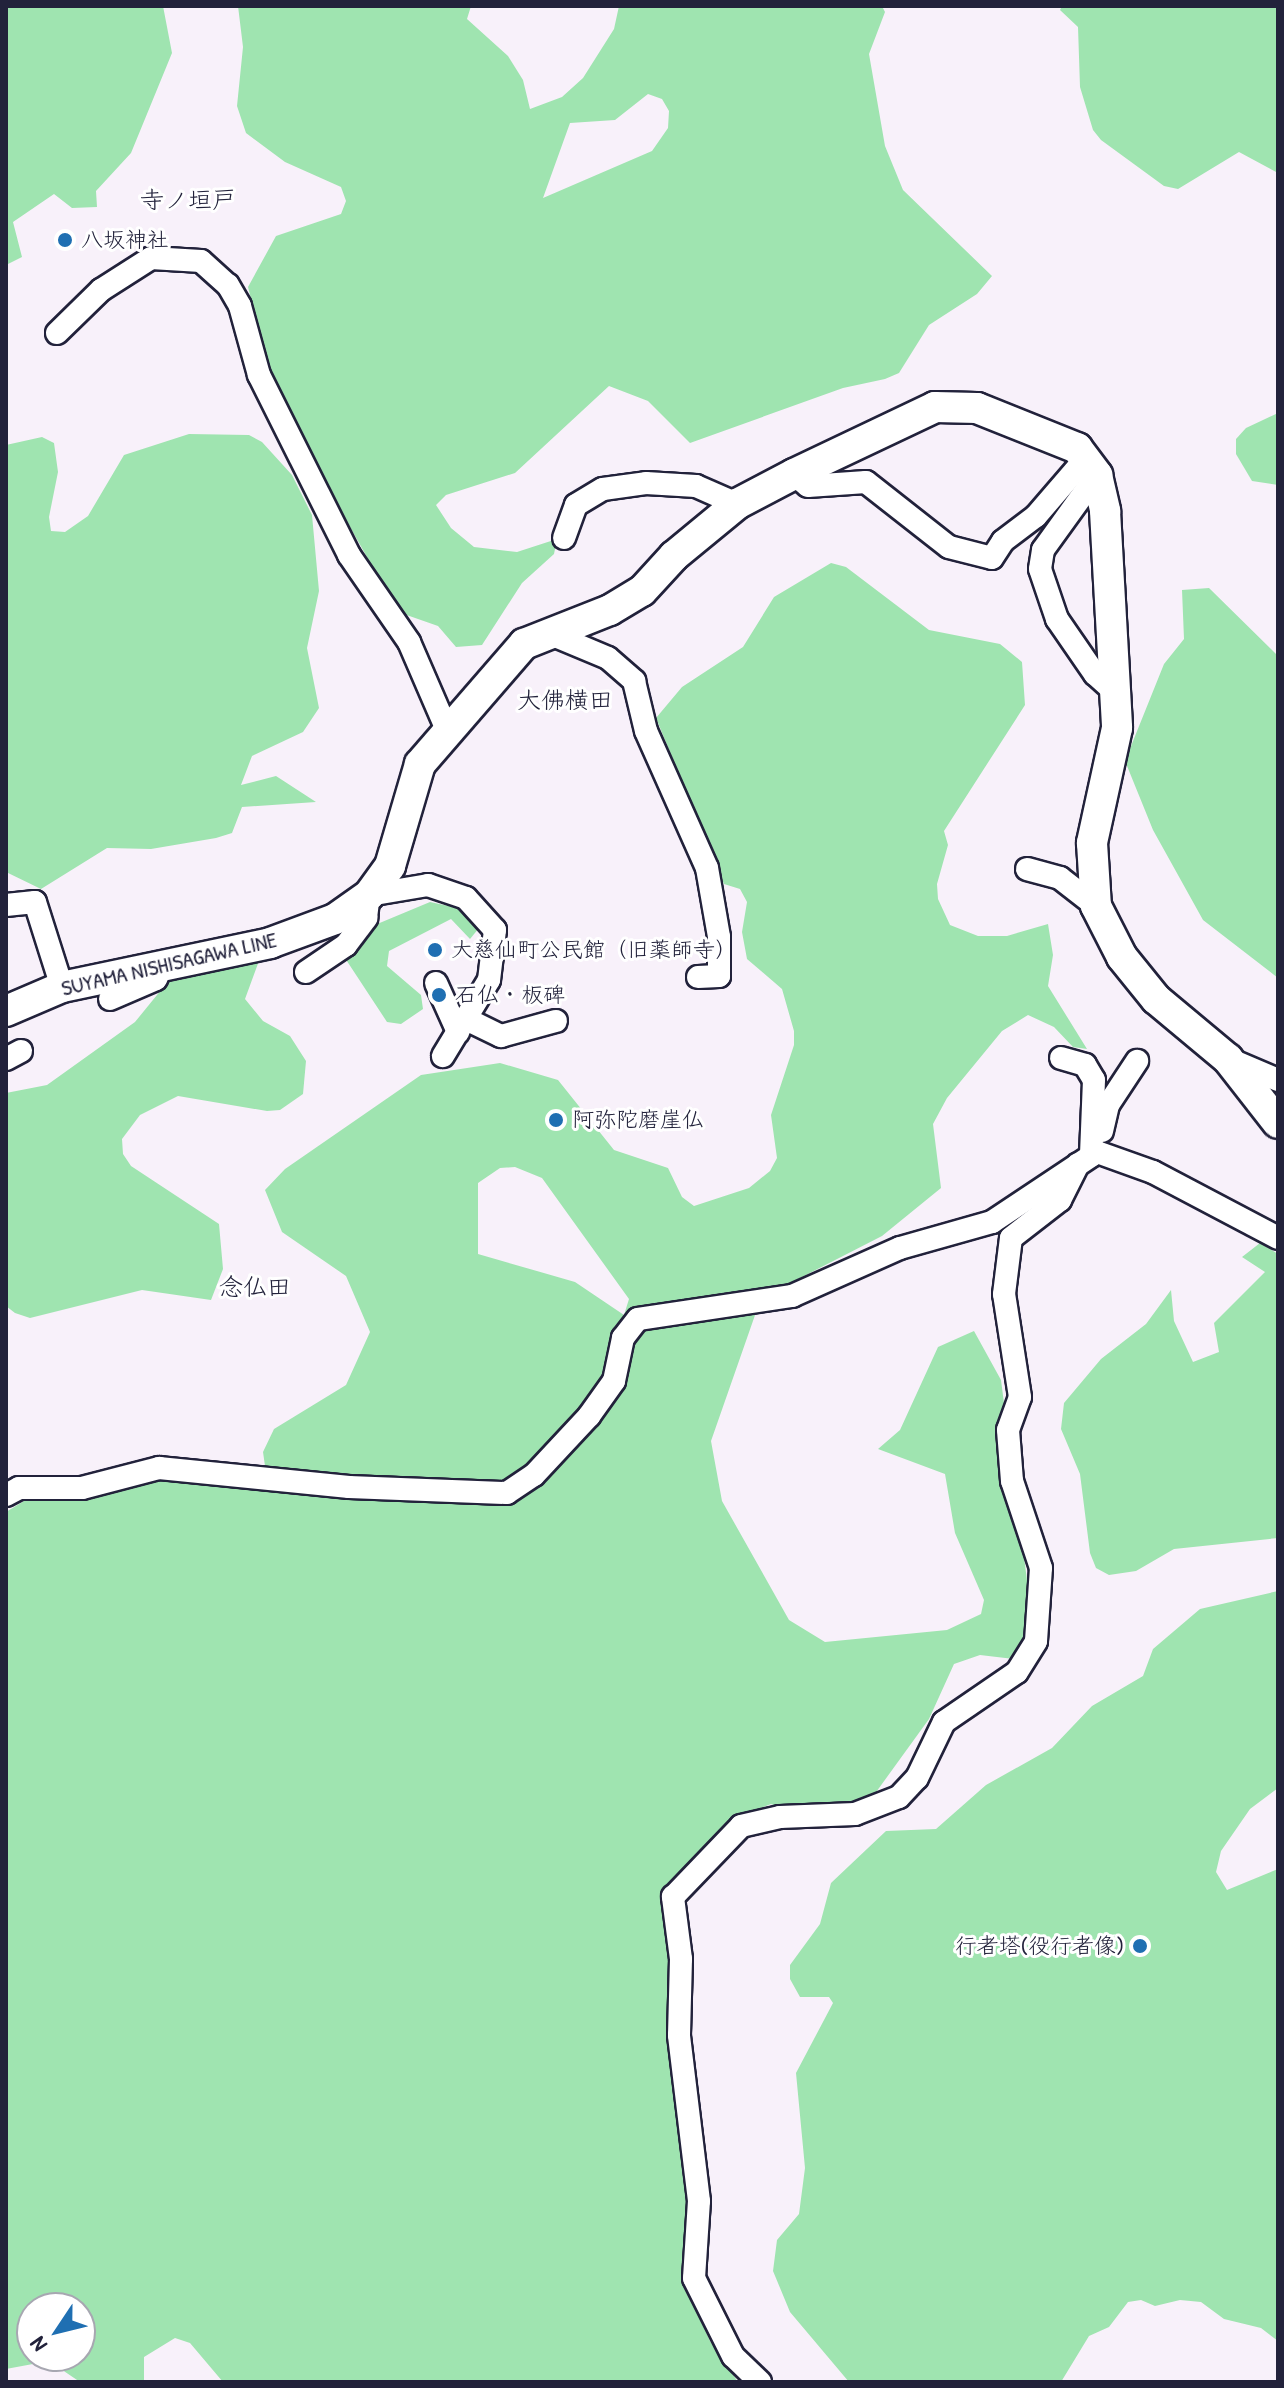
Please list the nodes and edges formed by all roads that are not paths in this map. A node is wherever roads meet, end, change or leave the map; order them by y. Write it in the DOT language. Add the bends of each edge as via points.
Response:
graph roads {
  1 [pos="57,333"];
  2 [pos="1091,467"];
  3 [pos="794,474"];
  4 [pos="737,504"];
  5 [pos="564,538"];
  6 [pos="546,632"];
  7 [pos="1116,693"];
  8 [pos="447,730"];
  9 [pos="1027,869"];
  10 [pos="369,895"];
  11 [pos="6,905"];
  12 [pos="1096,906"];
  13 [pos="162,966"];
  14 [pos="306,972"];
  15 [pos="698,977"];
  16 [pos="436,983"];
  17 [pos="62,987"];
  18 [pos="110,999"];
  19 [pos="6,1011"];
  20 [pos="556,1021"];
  21 [pos="462,1026"];
  22 [pos="443,1056"];
  23 [pos="1061,1058"];
  24 [pos="1228,1059"];
  25 [pos="1137,1061"];
  26 [pos="1278,1080"];
  27 [pos="1278,1123"];
  28 [pos="1089,1158"];
  29 [pos="1278,1238"];
  30 [pos="6,1495"];
  31 [pos="760,2382"];
  1 -- 8 [label="street" via="101,290 151,258 201,261 228,285 240,306 259,375 349,555 409,642"];
  2 -- 3 [label="main road, SUYAMA NISHISAGAWA LINE" via="1077,448 1021,422 977,408 935,407"];
  2 -- 3 [label="street" via="1003,541 992,558 949,547 866,482 808,486"];
  2 -- 7 [label="main road" via="1105,511"];
  2 -- 7 [label="street" via="1043,550 1040,569 1057,619 1095,674"];
  3 -- 4 [label="main road, SUYAMA NISHISAGAWA LINE"];
  4 -- 5 [label="street" via="696,486 646,483 603,489 576,505"];
  4 -- 6 [label="main road, SUYAMA NISHISAGAWA LINE" via="674,556 642,591 610,610"];
  6 -- 8 [label="main road, SUYAMA NISHISAGAWA LINE" via="524,644"];
  6 -- 15 [label="street" via="608,658 634,681 646,731 707,868 719,937 719,976"];
  7 -- 12 [label="main road" via="1117,728 1092,843"];
  8 -- 10 [label="main road, SUYAMA NISHISAGAWA LINE" via="420,764 390,866"];
  9 -- 12 [label="street" via="1060,878"];
  10 -- 13 [label="main road, SUYAMA NISHISAGAWA LINE" via="335,919 270,943"];
  10 -- 14 [label="street" via="366,918 346,945"];
  10 -- 21 [label="street" via="428,885 466,898 495,930 489,980"];
  11 -- 17 [label="street" via="35,902"];
  12 -- 24 [label="main road" via="1122,957 1156,999"];
  13 -- 17 [label="main road, SUYAMA NISHISAGAWA LINE"];
  13 -- 18 [label="street" via="156,979"];
  16 -- 21 [label="street"];
  17 -- 19 [label="main road, SUYAMA NISHISAGAWA LINE"];
  20 -- 21 [label="street" via="501,1036"];
  21 -- 22 [label="street"];
  23 -- 28 [label="street" via="1085,1065 1094,1080"];
  24 -- 26 [label="street"];
  24 -- 27 [label="main road"];
  25 -- 28 [label="street" via="1108,1105"];
  28 -- 29 [label="street" via="1153,1172"];
  28 -- 30 [label="street" via="992,1222 900,1248 792,1296 638,1319 623,1338 614,1381 589,1416 534,1475 507,1493 349,1487 159,1468 82,1488 19,1488"];
  28 -- 31 [label="street" via="1060,1200 1011,1238 1004,1294 1020,1397 1008,1430 1012,1481 1041,1568 1036,1641 1017,1672 944,1722 917,1778 899,1797 855,1814 780,1817 741,1826 673,1897 681,1959 679,2035 699,2201 694,2278 733,2356"];
}
